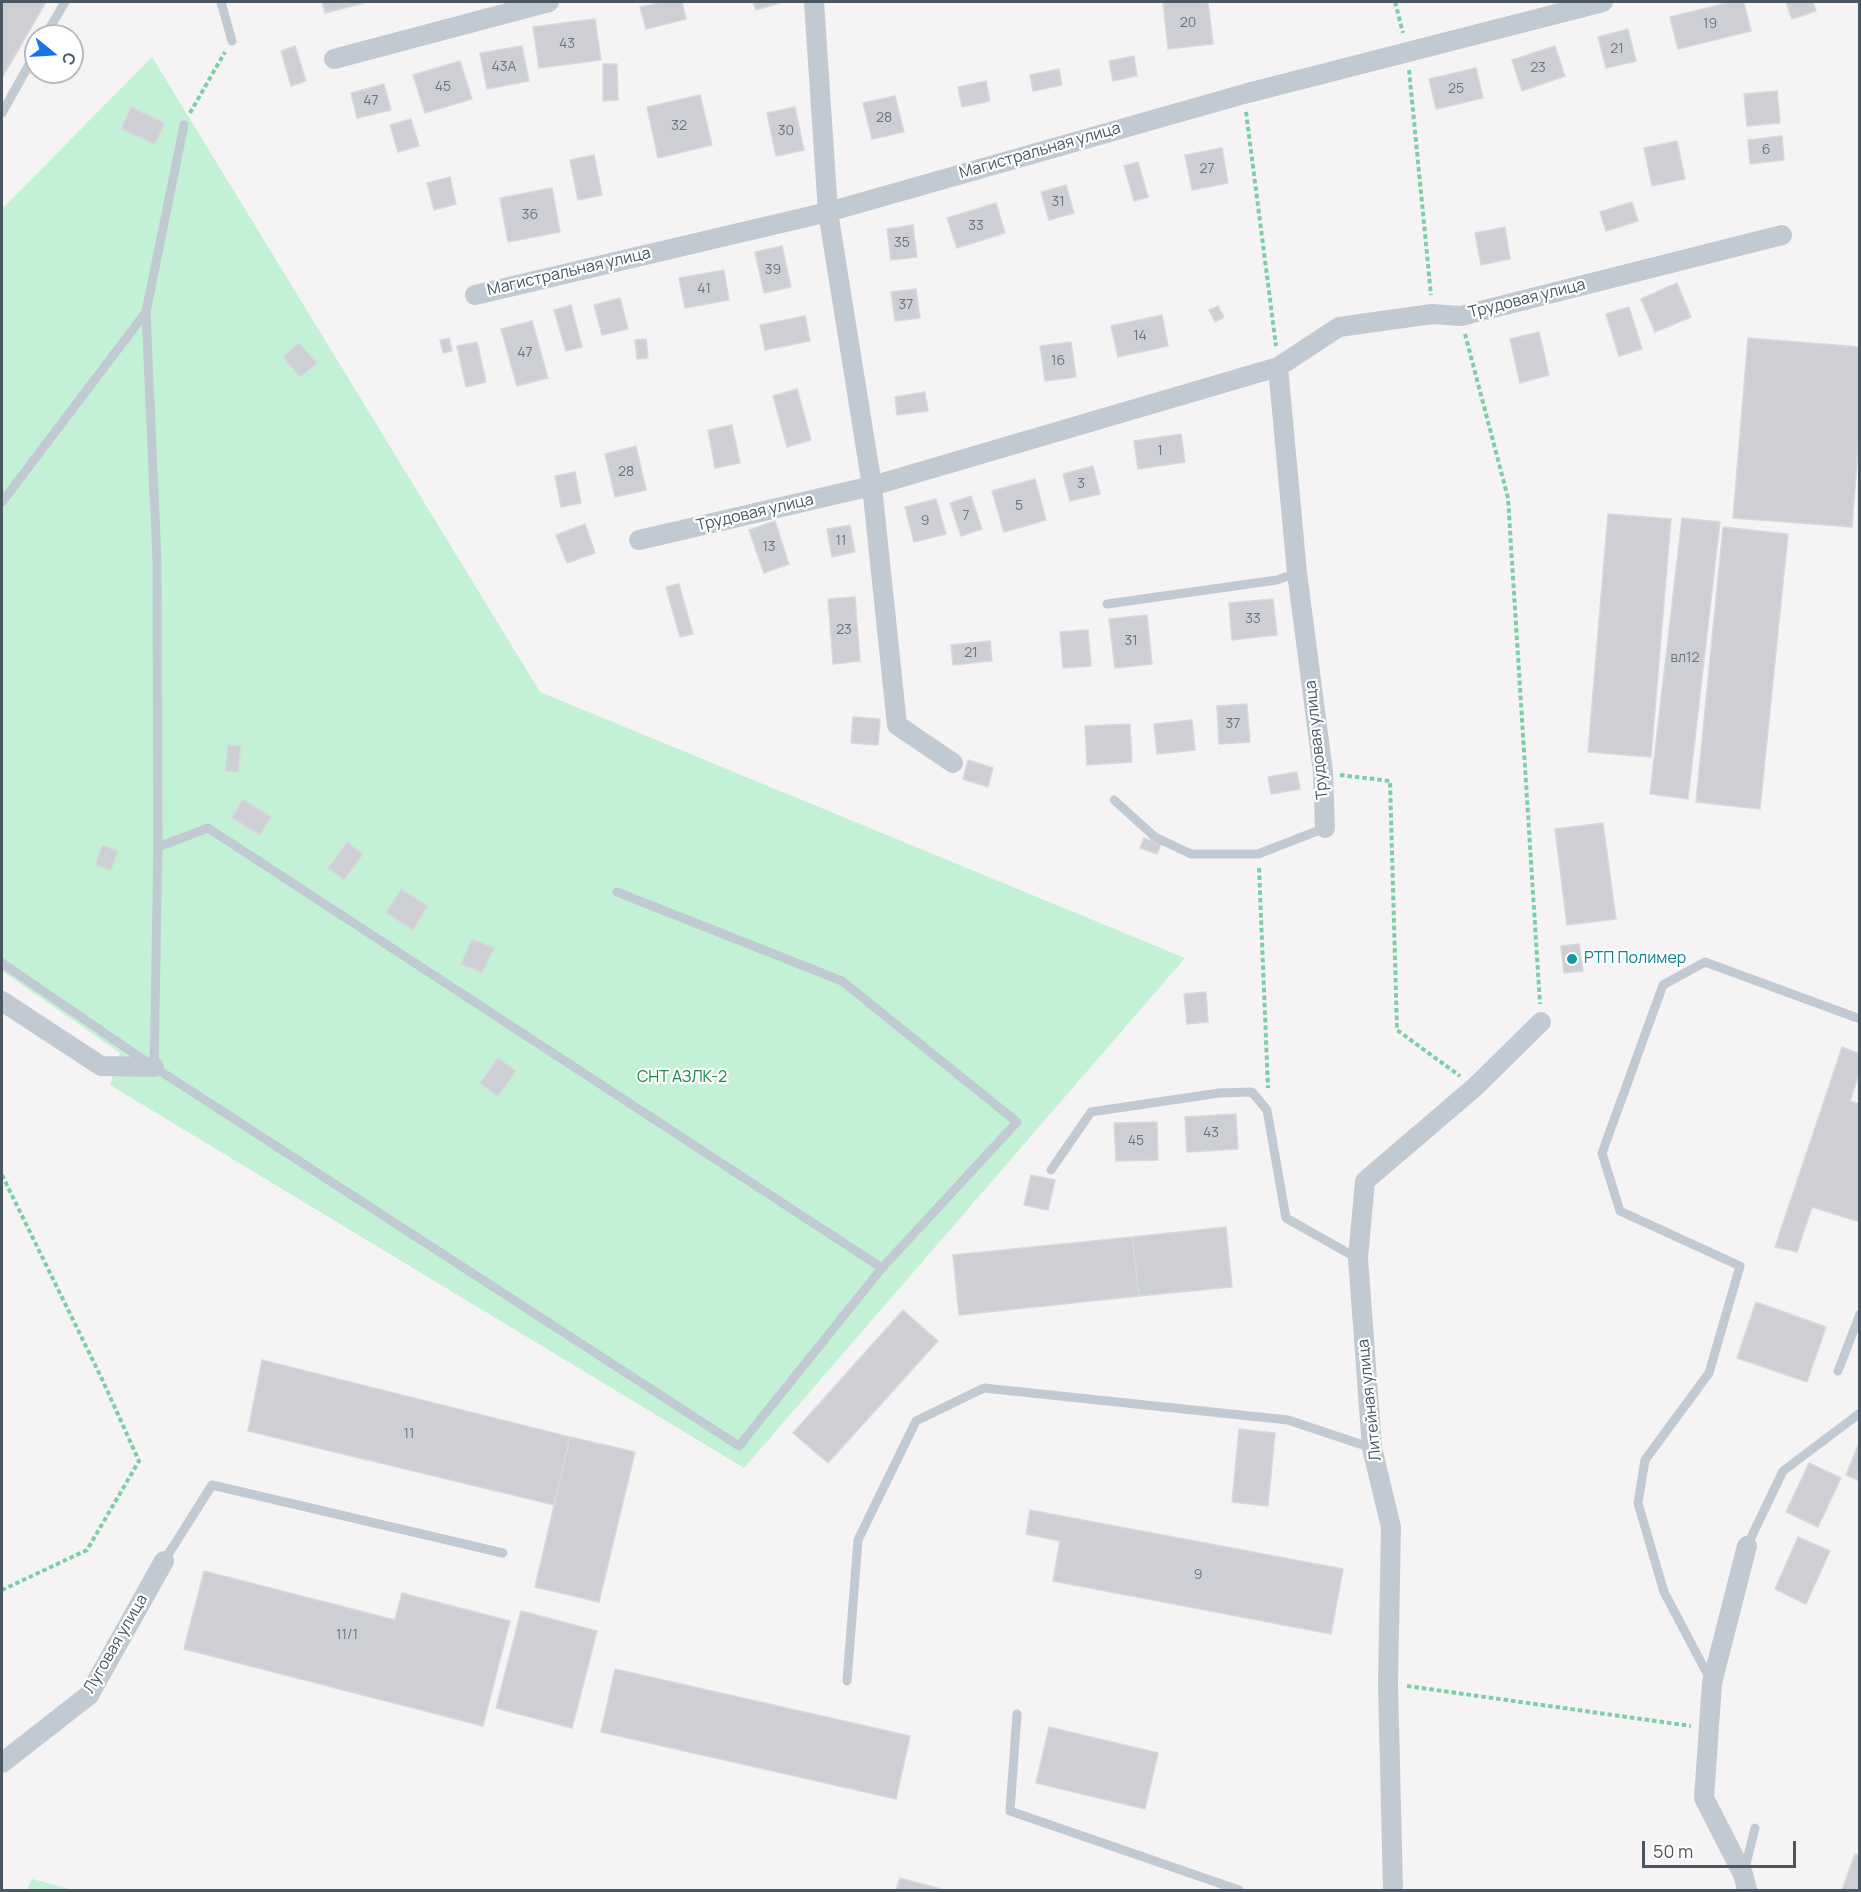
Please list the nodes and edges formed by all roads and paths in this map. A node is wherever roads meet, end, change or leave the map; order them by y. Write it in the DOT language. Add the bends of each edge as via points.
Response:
graph roads {
  1 [pos="64,2"];
  2 [pos="221,2"];
  3 [pos="549,2"];
  4 [pos="814,2"];
  5 [pos="1395,2"];
  6 [pos="1603,2"];
  7 [pos="52,24"];
  8 [pos="232,41"];
  9 [pos="1407,51"];
  10 [pos="334,59"];
  11 [pos="24,74"];
  12 [pos="1244,94"];
  13 [pos="2,113"];
  14 [pos="184,125"];
  15 [pos="828,212"];
  16 [pos="1782,235"];
  17 [pos="476,295"];
  18 [pos="146,312"];
  19 [pos="1432,314"];
  20 [pos="1461,316"];
  21 [pos="1278,366"];
  22 [pos="872,486"];
  23 [pos="2,502"];
  24 [pos="639,540"];
  25 [pos="1298,573"];
  26 [pos="1107,604"];
  27 [pos="953,763"];
  28 [pos="1323,772"];
  29 [pos="1114,800"];
  30 [pos="1325,828"];
  31 [pos="158,847"];
  32 [pos="1258,854"];
  33 [pos="617,892"];
  34 [pos="2,963"];
  35 [pos="2,1001"];
  36 [pos="1860,1019"];
  37 [pos="1541,1022"];
  38 [pos="154,1067"];
  39 [pos="1475,1087"];
  40 [pos="1267,1110"];
  41 [pos="1051,1170"];
  42 [pos="2,1175"];
  43 [pos="1358,1258"];
  44 [pos="882,1268"];
  45 [pos="1860,1314"];
  46 [pos="1838,1371"];
  47 [pos="1860,1413"];
  48 [pos="1372,1448"];
  49 [pos="1748,1546"];
  50 [pos="504,1553"];
  51 [pos="164,1561"];
  52 [pos="2,1590"];
  53 [pos="847,1682"];
  54 [pos="1388,1683"];
  55 [pos="1712,1683"];
  56 [pos="1017,1714"];
  57 [pos="1709,1728"];
  58 [pos="2,1763"];
  59 [pos="1755,1828"];
  60 [pos="1745,1882"];
  61 [pos="1239,1890"];
  62 [pos="1393,1890"];
  1 -- 7 [label="lane"];
  2 -- 8 [label="lane"];
  3 -- 10 [label="street"];
  4 -- 15 [label="street"];
  5 -- 9 [label="path"];
  6 -- 9 [label="street, Магистральная улица"];
  8 -- 14 [label="path"];
  9 -- 12 [label="street, Магистральная улица"];
  9 -- 19 [label="path"];
  11 -- 13 [label="lane"];
  12 -- 15 [label="street, Магистральная улица"];
  12 -- 21 [label="path"];
  14 -- 18 [label="lane"];
  15 -- 17 [label="street, Магистральная улица"];
  15 -- 22 [label="street"];
  16 -- 20 [label="street, Трудовая улица"];
  18 -- 23 [label="lane"];
  18 -- 31 [label="lane" via="157,561"];
  19 -- 20 [label="street, Трудовая улица"];
  19 -- 21 [label="street, Трудовая улица" via="1339,327"];
  20 -- 37 [label="path" via="1508,498"];
  21 -- 22 [label="street, Трудовая улица"];
  21 -- 25 [label="street, Трудовая улица"];
  22 -- 24 [label="street, Трудовая улица"];
  22 -- 27 [label="street" via="897,724"];
  25 -- 26 [label="lane" via="1277,580"];
  25 -- 28 [label="street, Трудовая улица"];
  28 -- 30 [label="street, Трудовая улица"];
  28 -- 39 [label="path" via="1390,781 1397,1030"];
  29 -- 32 [label="lane" via="1155,837 1191,854"];
  30 -- 32 [label="lane"];
  31 -- 38 [label="lane"];
  31 -- 44 [label="lane" via="208,828"];
  32 -- 40 [label="path" via="1269,1072"];
  33 -- 44 [label="lane" via="842,981 1017,1122"];
  34 -- 38 [label="lane"];
  35 -- 38 [label="street" via="101,1066"];
  36 -- 55 [label="lane" via="1705,962 1663,985 1602,1153 1620,1210 1740,1266 1709,1373 1645,1460 1638,1503 1664,1592"];
  37 -- 39 [label="street, Литейная улица"];
  38 -- 44 [label="lane" via="739,1446"];
  39 -- 43 [label="street, Литейная улица" via="1365,1181"];
  40 -- 41 [label="lane" via="1252,1092 1220,1092 1091,1112"];
  40 -- 43 [label="lane" via="1286,1218"];
  42 -- 52 [label="path" via="139,1461 87,1550"];
  43 -- 48 [label="street, Литейная улица"];
  45 -- 46 [label="lane"];
  47 -- 49 [label="lane" via="1782,1471"];
  48 -- 53 [label="lane" via="1288,1420 984,1388 916,1421 858,1540"];
  48 -- 54 [label="street, Литейная улица" via="1391,1527"];
  49 -- 55 [label="street"];
  50 -- 51 [label="lane" via="212,1485"];
  51 -- 58 [label="street, Луговая улица" via="89,1695"];
  54 -- 57 [label="path"];
  54 -- 62 [label="street, Литейная улица"];
  55 -- 57 [label="street"];
  56 -- 61 [label="lane" via="1010,1811"];
  57 -- 60 [label="street" via="1704,1798"];
  59 -- 60 [label="lane"];
}
